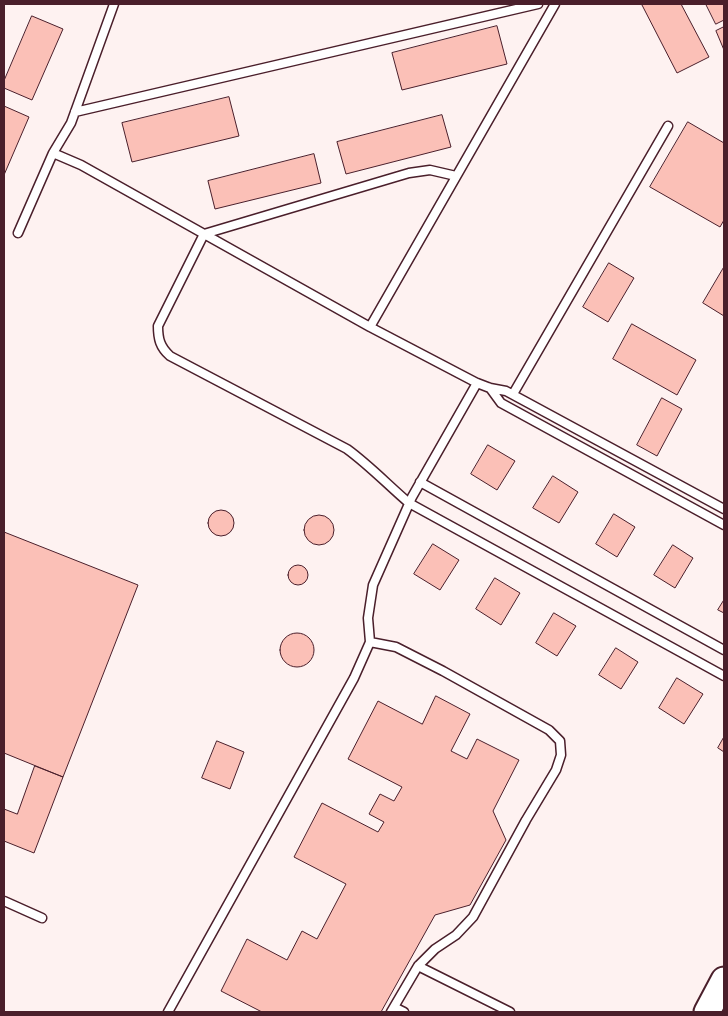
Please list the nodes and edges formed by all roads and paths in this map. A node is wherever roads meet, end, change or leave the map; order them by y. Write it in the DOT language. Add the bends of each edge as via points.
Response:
graph roads {
  1 [pos="114,4"];
  2 [pos="538,4"];
  3 [pos="555,4"];
  4 [pos="75,112"];
  5 [pos="668,126"];
  6 [pos="53,153"];
  7 [pos="456,176"];
  8 [pos="18,233"];
  9 [pos="204,234"];
  10 [pos="370,327"];
  11 [pos="477,382"];
  12 [pos="490,388"];
  13 [pos="512,394"];
  14 [pos="420,482"];
  15 [pos="410,502"];
  16 [pos="724,509"];
  17 [pos="724,524"];
  18 [pos="370,642"];
  19 [pos="724,650"];
  20 [pos="724,676"];
  21 [pos="4,901"];
  22 [pos="42,918"];
  23 [pos="418,966"];
  24 [pos="724,980"];
  25 [pos="393,1010"];
  26 [pos="168,1012"];
  27 [pos="404,1012"];
  28 [pos="510,1012"];
  29 [pos="707,1012"];
  1 -- 4 [label="lane"];
  2 -- 4 [label="lane"];
  3 -- 7 [label="lane"];
  4 -- 6 [label="lane"];
  5 -- 13 [label="lane"];
  6 -- 8 [label="lane"];
  6 -- 9 [label="lane" via="81,165"];
  7 -- 9 [label="lane" via="430,170 409,174"];
  7 -- 10 [label="lane"];
  9 -- 10 [label="lane"];
  9 -- 15 [label="lane" via="158,326 162,349 346,449"];
  10 -- 11 [label="lane"];
  11 -- 12 [label="lane"];
  11 -- 14 [label="lane"];
  12 -- 13 [label="lane"];
  12 -- 17 [label="lane" via="502,403"];
  13 -- 16 [label="lane"];
  14 -- 15 [label="lane"];
  14 -- 19 [label="lane"];
  15 -- 18 [label="lane" via="372,585 368,618"];
  15 -- 20 [label="lane"];
  18 -- 23 [label="lane" via="396,647 443,671 549,730 560,741 561,755 556,770 473,917"];
  18 -- 26 [label="lane" via="354,678"];
  21 -- 22 [label="lane"];
  23 -- 25 [label="lane"];
  23 -- 28 [label="lane"];
  24 -- 29 [label="main road"];
  25 -- 27 [label="lane"];
}
